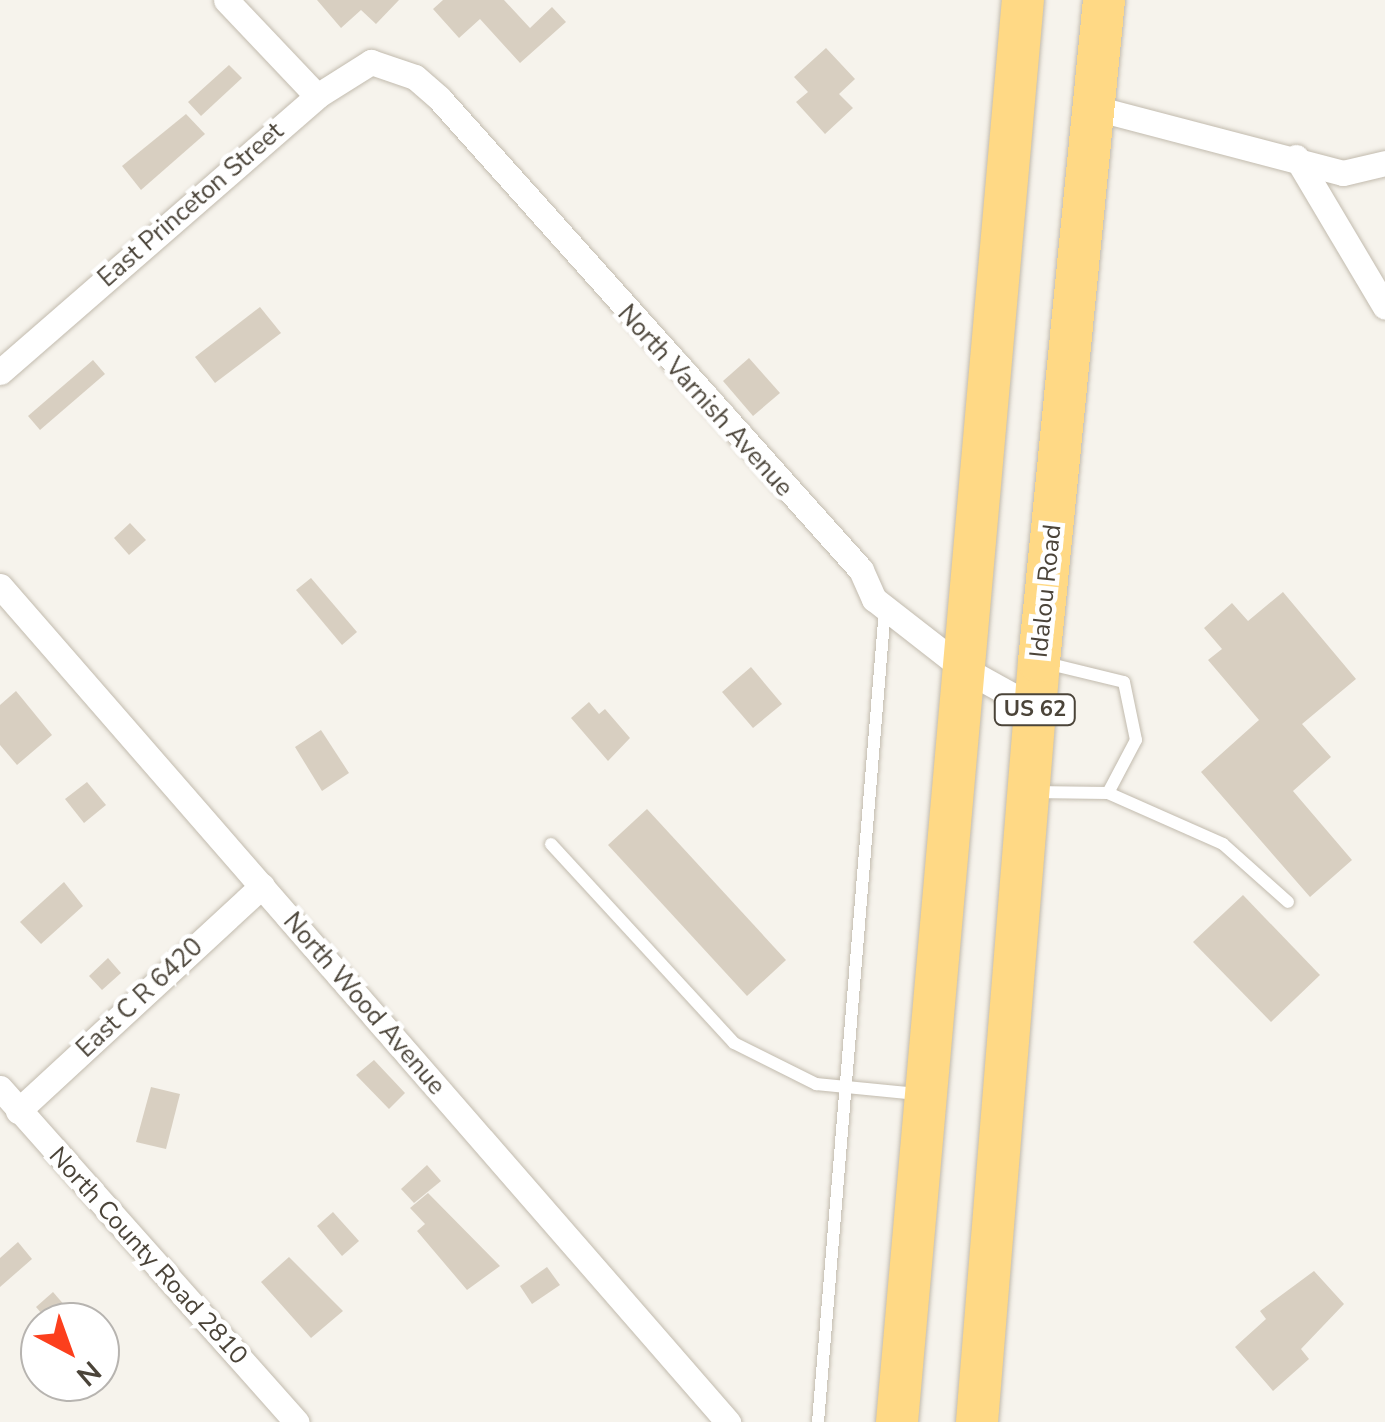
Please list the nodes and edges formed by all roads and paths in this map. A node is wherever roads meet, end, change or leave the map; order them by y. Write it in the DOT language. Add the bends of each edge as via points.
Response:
graph roads {
  1 [pos="226,0"];
  2 [pos="1023,0"];
  3 [pos="1104,0"];
  4 [pos="394,70"];
  5 [pos="316,96"];
  6 [pos="1095,108"];
  7 [pos="1296,157"];
  8 [pos="1385,163"];
  9 [pos="1385,307"];
  10 [pos="0,372"];
  11 [pos="0,586"];
  12 [pos="884,608"];
  13 [pos="1039,661"];
  14 [pos="962,667"];
  15 [pos="1035,708"];
  16 [pos="1028,792"];
  17 [pos="1108,794"];
  18 [pos="551,844"];
  19 [pos="262,886"];
  20 [pos="1288,902"];
  21 [pos="846,1087"];
  22 [pos="0,1088"];
  23 [pos="925,1095"];
  24 [pos="18,1110"];
  25 [pos="297,1422"];
  26 [pos="728,1422"];
  27 [pos="818,1422"];
  28 [pos="897,1422"];
  29 [pos="977,1422"];
  1 -- 5 [label="street"];
  2 -- 14 [label="highway, US 62"];
  3 -- 6 [label="highway, Idalou Road / US 62"];
  4 -- 5 [label="street, East Princeton Street" via="371,62"];
  4 -- 12 [label="street, North Varnish Avenue" via="415,77 439,98 861,570"];
  5 -- 10 [label="street, East Princeton Street"];
  6 -- 7 [label="street"];
  6 -- 13 [label="highway, Idalou Road / US 62"];
  7 -- 8 [label="street" via="1343,173"];
  7 -- 9 [label="street"];
  11 -- 19 [label="street, North Wood Avenue"];
  12 -- 14 [label="street, North Varnish Avenue"];
  12 -- 21 [label="lane"];
  13 -- 15 [label="highway, Idalou Road / US 62"];
  13 -- 17 [label="lane" via="1124,682 1136,740"];
  14 -- 15 [label="street, North Varnish Avenue"];
  14 -- 23 [label="highway, US 62"];
  15 -- 16 [label="highway, Idalou Road / US 62"];
  16 -- 17 [label="lane"];
  16 -- 29 [label="highway, Idalou Road / US 62"];
  17 -- 20 [label="lane" via="1223,844"];
  18 -- 21 [label="lane" via="734,1043 816,1084"];
  19 -- 24 [label="street, East C R 6420"];
  19 -- 26 [label="street, North Wood Avenue"];
  21 -- 23 [label="lane"];
  21 -- 27 [label="lane"];
  22 -- 24 [label="street, North County Road 2810"];
  23 -- 28 [label="highway, US 62"];
  24 -- 25 [label="street, North County Road 2810"];
}
